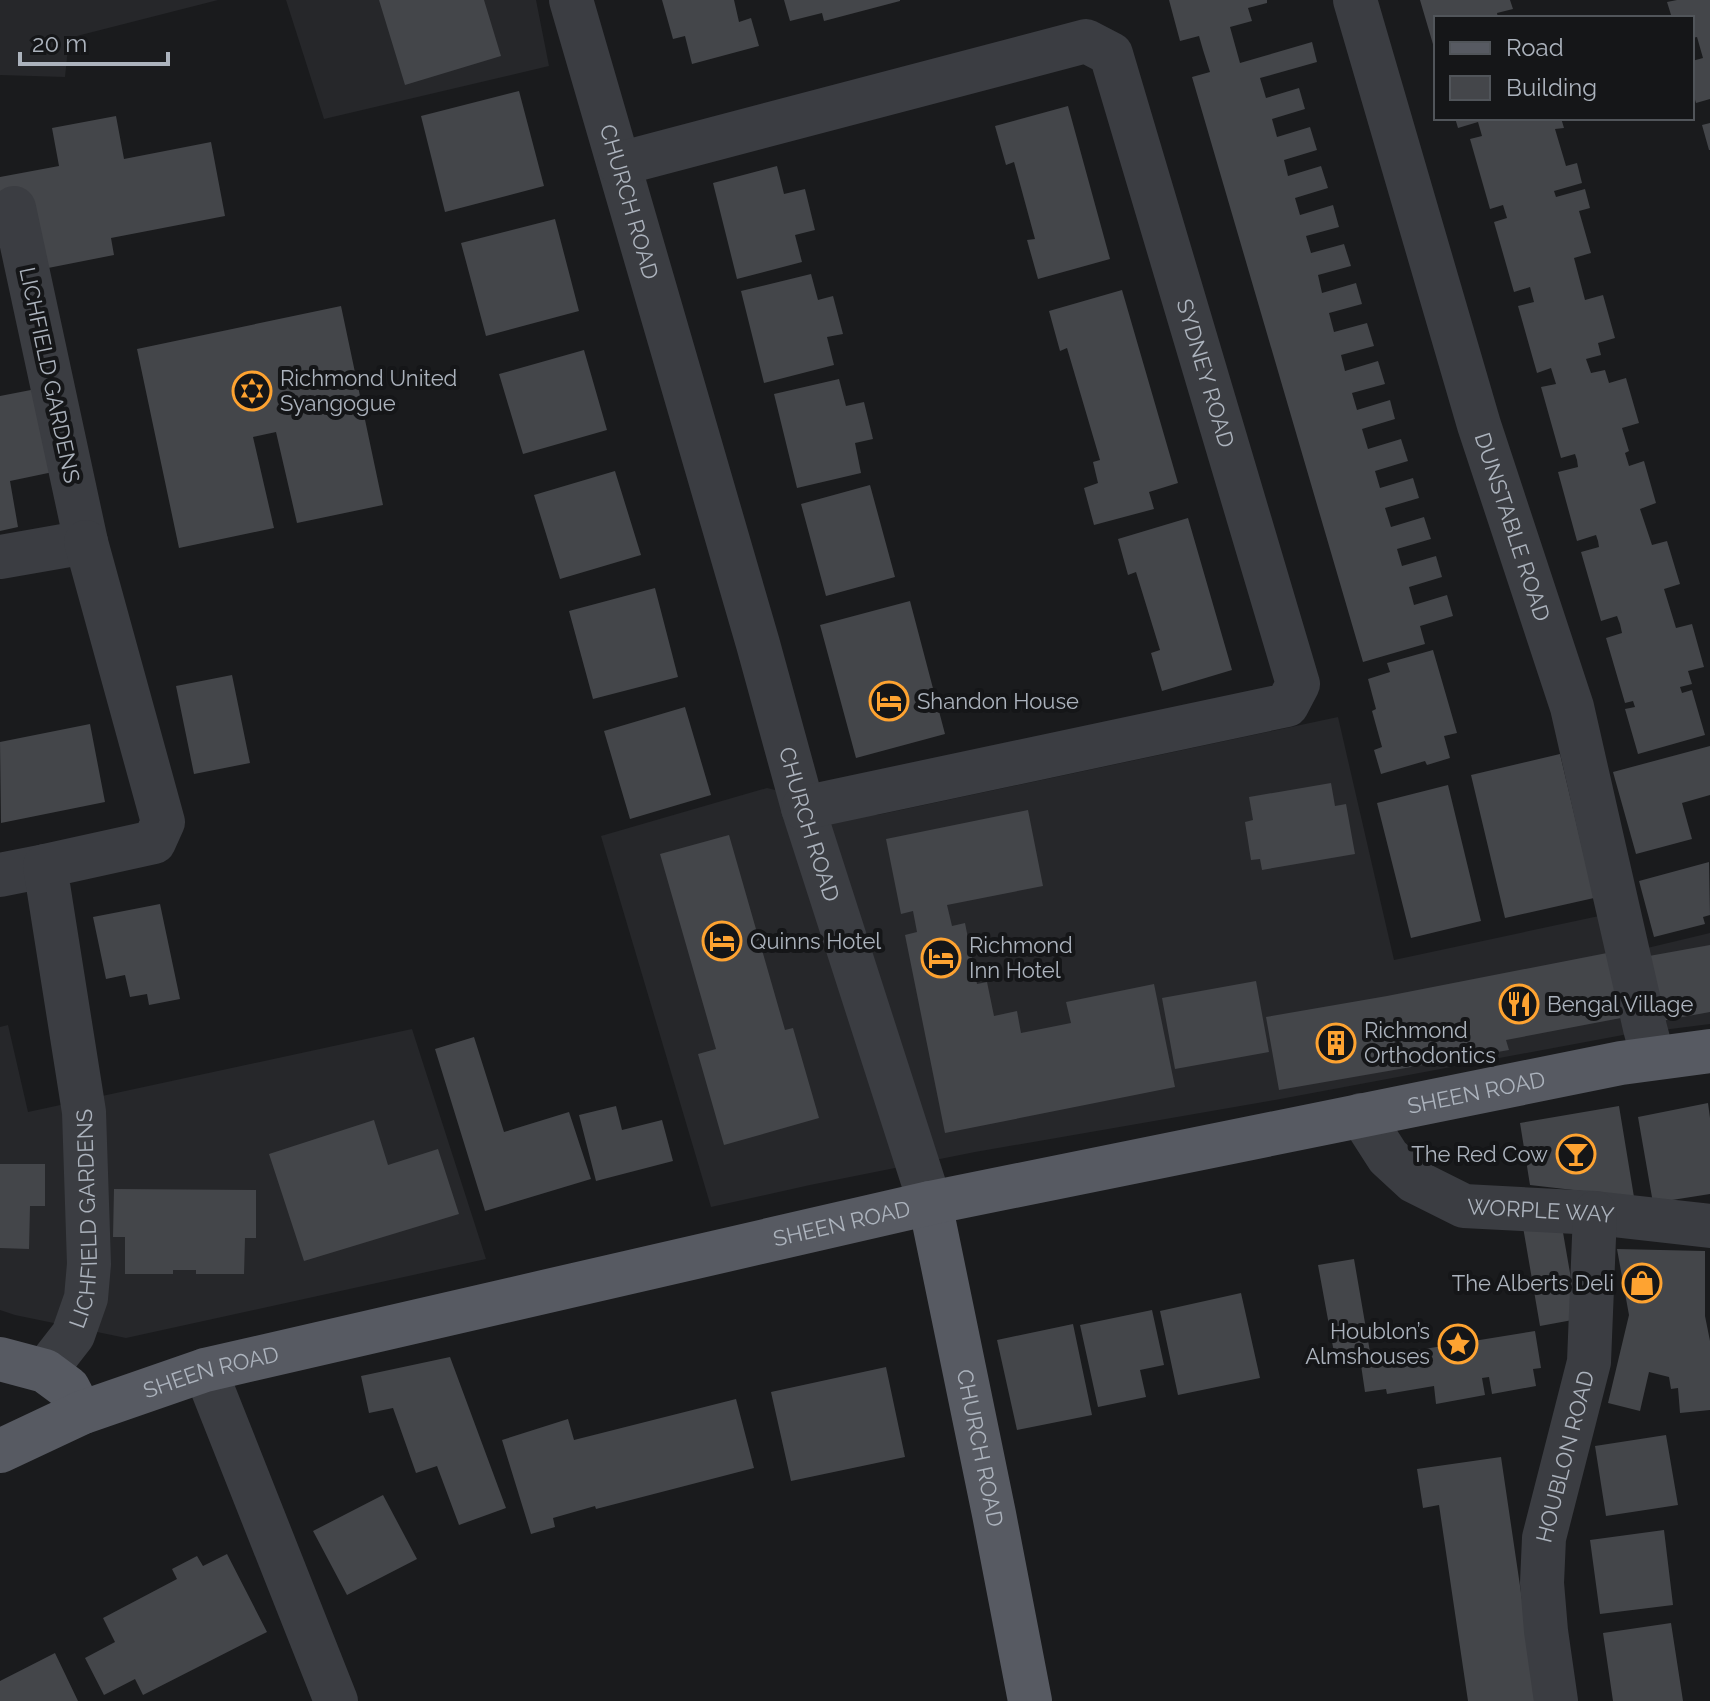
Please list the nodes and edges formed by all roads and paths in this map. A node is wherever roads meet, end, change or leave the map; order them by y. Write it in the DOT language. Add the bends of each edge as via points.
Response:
graph roads {
  1 [pos="571,0"];
  2 [pos="1355,0"];
  3 [pos="619,164"];
  4 [pos="14,208"];
  5 [pos="86,542"];
  6 [pos="0,557"];
  7 [pos="803,808"];
  8 [pos="45,866"];
  9 [pos="0,875"];
  10 [pos="1710,1051"];
  11 [pos="1653,1058"];
  12 [pos="1361,1115"];
  13 [pos="930,1203"];
  14 [pos="1595,1213"];
  15 [pos="1710,1226"];
  16 [pos="0,1359"];
  17 [pos="205,1370"];
  18 [pos="45,1371"];
  19 [pos="81,1413"];
  20 [pos="0,1451"];
  21 [pos="336,1701"];
  22 [pos="1030,1701"];
  23 [pos="1556,1701"];
  1 -- 3 [label="street, CHURCH ROAD"];
  2 -- 11 [label="street, DUNSTABLE ROAD" via="1479,425 1572,707"];
  3 -- 7 [label="street, CHURCH ROAD"];
  3 -- 7 [label="street, SYDNEY ROAD" via="1086,41 1111,54 1298,684 1287,705"];
  4 -- 5 [label="street, LICHFIELD GARDENS"];
  5 -- 6 [label="street"];
  5 -- 8 [label="street, LICHFIELD GARDENS" via="163,822 154,842"];
  7 -- 13 [label="street, CHURCH ROAD"];
  8 -- 9 [label="street, LICHFIELD GARDENS"];
  8 -- 18 [label="street, LICHFIELD GARDENS" via="84,1112 89,1264 86,1298 73,1335"];
  10 -- 11 [label="main road, SHEEN ROAD"];
  11 -- 12 [label="main road, SHEEN ROAD"];
  12 -- 13 [label="main road, SHEEN ROAD"];
  12 -- 14 [label="street, WORPLE WAY" via="1388,1157 1414,1181 1464,1206"];
  13 -- 17 [label="main road, SHEEN ROAD"];
  13 -- 22 [label="main road, CHURCH ROAD"];
  14 -- 15 [label="street, WORPLE WAY"];
  14 -- 23 [label="street, HOUBLON ROAD" via="1589,1362 1544,1538 1542,1583"];
  16 -- 18 [label="main road"];
  17 -- 19 [label="main road, SHEEN ROAD"];
  17 -- 21 [label="street"];
  18 -- 19 [label="main road" via="68,1388"];
  19 -- 20 [label="main road, SHEEN ROAD"];
}
